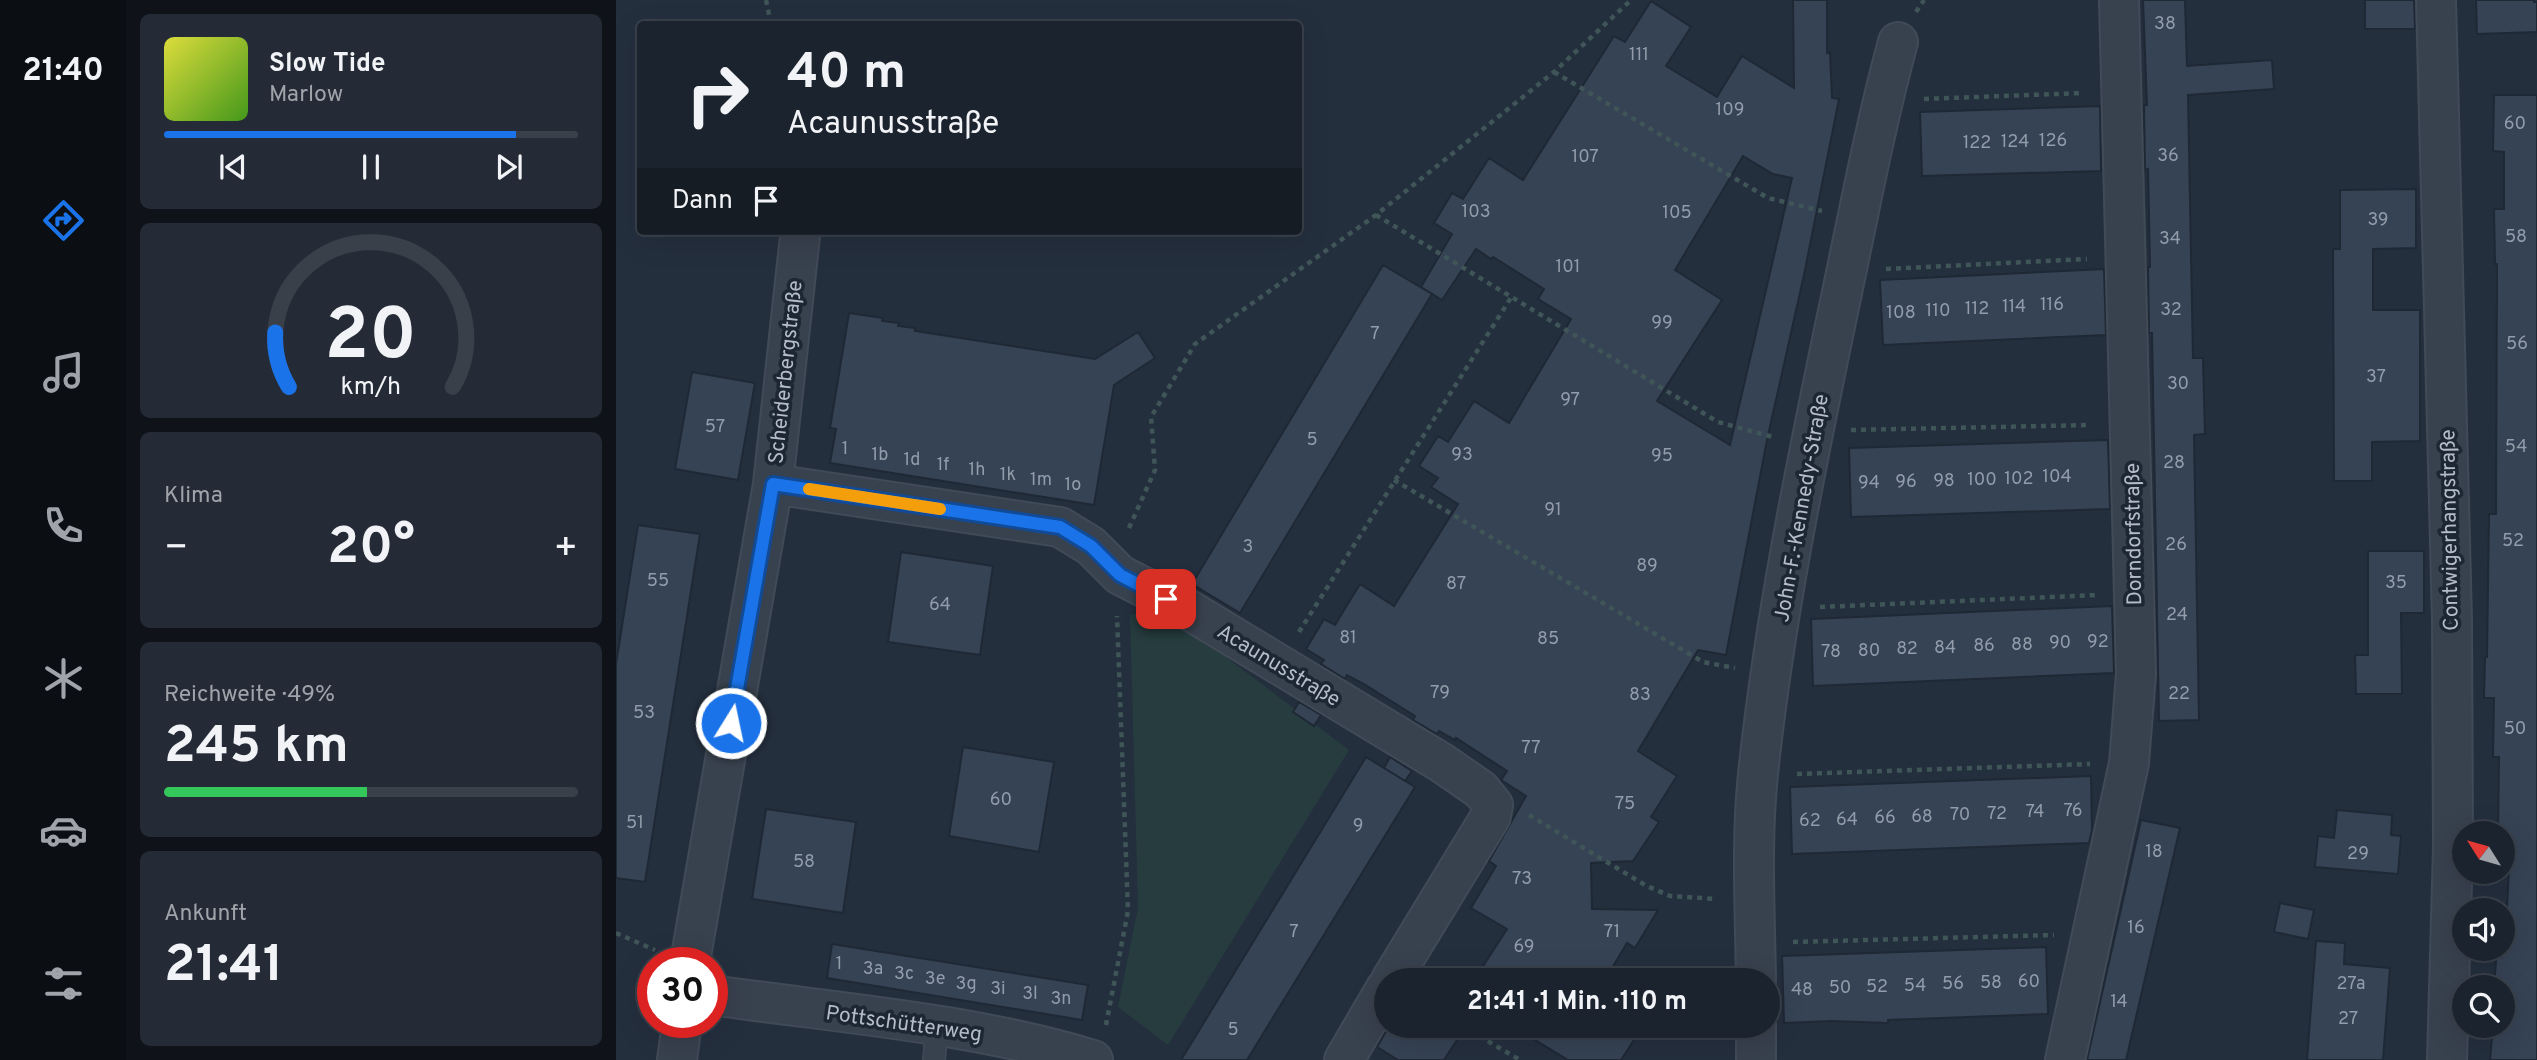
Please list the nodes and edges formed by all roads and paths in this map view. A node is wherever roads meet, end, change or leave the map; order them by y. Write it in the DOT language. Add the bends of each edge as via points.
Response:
graph roads {
  1 [pos="766,0"];
  2 [pos="1631,0"];
  3 [pos="2119,0"];
  4 [pos="2436,0"];
  5 [pos="770,21"];
  6 [pos="1898,42"];
  7 [pos="1554,72"];
  8 [pos="2123,92"];
  9 [pos="1882,101"];
  10 [pos="1376,215"];
  11 [pos="1858,220"];
  12 [pos="800,236"];
  13 [pos="2126,257"];
  14 [pos="1847,271"];
  15 [pos="1511,296"];
  16 [pos="2130,424"];
  17 [pos="1811,439"];
  18 [pos="1394,480"];
  19 [pos="773,484"];
  20 [pos="1115,572"];
  21 [pos="2134,593"];
  22 [pos="1782,609"];
  23 [pos="1278,665"];
  24 [pos="1771,675"];
  25 [pos="2129,763"];
  26 [pos="1758,775"];
  27 [pos="1493,805"];
  28 [pos="1755,900"];
  29 [pos="2093,934"];
  30 [pos="693,947"];
  31 [pos="1755,962"];
  32 [pos="1398,968"];
  33 [pos="728,998"];
  34 [pos="1374,1009"];
  35 [pos="680,1038"];
  36 [pos="1482,1038"];
  37 [pos="1756,1038"];
  38 [pos="936,1043"];
  39 [pos="1099,1046"];
  40 [pos="677,1060"];
  41 [pos="1344,1060"];
  42 [pos="1520,1060"];
  43 [pos="1756,1060"];
  44 [pos="2065,1060"];
  45 [pos="2448,1060"];
  1 -- 5 [label="path"];
  2 -- 7 [label="path"];
  3 -- 8 [label="street, Dorndorfstraße"];
  4 -- 45 [label="street, Contwigerhangstraße" via="2452,620"];
  6 -- 9 [label="street, John-F.-Kennedy-Straße"];
  7 -- 10 [label="path"];
  7 -- 11 [label="path" via="1768,198"];
  8 -- 9 [label="path"];
  8 -- 13 [label="street, Dorndorfstraße"];
  9 -- 11 [label="street, John-F.-Kennedy-Straße"];
  10 -- 15 [label="path"];
  10 -- 20 [label="path" via="1195,344 1151,417 1156,470"];
  11 -- 14 [label="street, John-F.-Kennedy-Straße"];
  12 -- 19 [label="street, Scheiderbergstraße"];
  13 -- 14 [label="path"];
  13 -- 16 [label="street, Dorndorfstraße"];
  14 -- 17 [label="street, John-F.-Kennedy-Straße"];
  15 -- 17 [label="path" via="1718,422"];
  15 -- 18 [label="path"];
  16 -- 17 [label="path"];
  16 -- 21 [label="street, Dorndorfstraße"];
  17 -- 22 [label="street, John-F.-Kennedy-Straße"];
  18 -- 23 [label="path"];
  18 -- 24 [label="path" via="1703,662"];
  19 -- 20 [label="street, Acaunusstraße" via="1060,527 1091,546"];
  19 -- 30 [label="street, Scheiderbergstraße"];
  20 -- 23 [label="street, Acaunusstraße" via="1189,610"];
  20 -- 39 [label="path" via="1128,911"];
  21 -- 22 [label="path"];
  21 -- 25 [label="street, Dorndorfstraße" via="2136,674"];
  22 -- 24 [label="street, John-F.-Kennedy-Straße"];
  23 -- 27 [label="street, Acaunusstraße" via="1442,763 1481,790"];
  24 -- 26 [label="street, John-F.-Kennedy-Straße"];
  25 -- 26 [label="path"];
  25 -- 29 [label="street, Dorndorfstraße"];
  26 -- 28 [label="street, John-F.-Kennedy-Straße"];
  27 -- 28 [label="path" via="1513,805 1670,896"];
  27 -- 32 [label="street" via="1491,816"];
  28 -- 31 [label="street, John-F.-Kennedy-Straße"];
  29 -- 31 [label="path"];
  29 -- 44 [label="street, Dorndorfstraße"];
  33 -- 38 [label="street, Pottschütterweg"];
  34 -- 41 [label="street"];
  35 -- 40 [label="street"];
  36 -- 42 [label="path"];
  37 -- 43 [label="street"];
  38 -- 39 [label="street, Pottschütterweg"];
}
